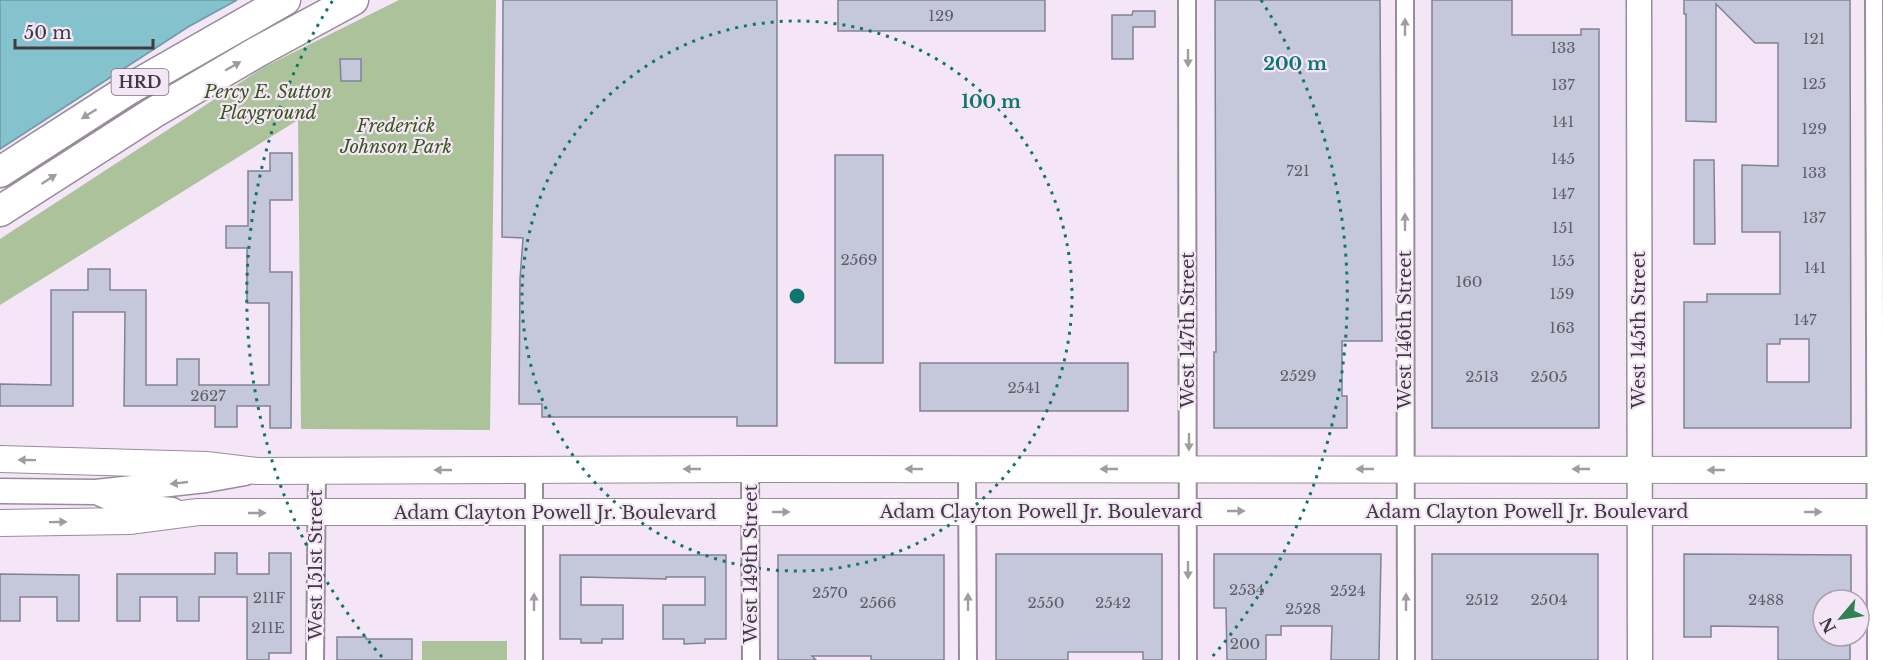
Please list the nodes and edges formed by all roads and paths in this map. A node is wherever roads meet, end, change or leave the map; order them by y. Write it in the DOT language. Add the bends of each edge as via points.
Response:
graph roads {
  1 [pos="285,0"];
  2 [pos="353,0"];
  3 [pos="1187,0"];
  4 [pos="1405,0"];
  5 [pos="1639,0"];
  6 [pos="1874,0"];
  7 [pos="0,172"];
  8 [pos="0,211"];
  9 [pos="0,459"];
  10 [pos="96,461"];
  11 [pos="750,469"];
  12 [pos="968,469"];
  13 [pos="1189,469"];
  14 [pos="1406,469"];
  15 [pos="1639,469"];
  16 [pos="534,470"];
  17 [pos="1879,470"];
  18 [pos="257,471"];
  19 [pos="317,471"];
  20 [pos="0,491"];
  21 [pos="96,492"];
  22 [pos="198,512"];
  23 [pos="1188,512"];
  24 [pos="1406,512"];
  25 [pos="1640,512"];
  26 [pos="1879,512"];
  27 [pos="316,513"];
  28 [pos="534,513"];
  29 [pos="751,513"];
  30 [pos="968,513"];
  31 [pos="0,524"];
  32 [pos="315,660"];
  33 [pos="534,660"];
  34 [pos="751,660"];
  35 [pos="968,660"];
  36 [pos="1188,660"];
  37 [pos="1406,660"];
  38 [pos="1640,660"];
  39 [pos="1876,660"];
  1 -- 7 [label="highway, HRD, one-way" via="129,89"];
  8 -- 2 [label="highway, HRD, one-way" via="153,113"];
  3 -- 13 [label="street, West 147th Street, one-way"];
  14 -- 4 [label="street, West 146th Street, one-way"];
  5 -- 15 [label="main road, West 145th Street"];
  6 -- 17 [label="street"];
  10 -- 9 [label="main road, Adam Clayton Powell Jr. Boulevard, one-way"];
  10 -- 18 [label="main road, Adam Clayton Powell Jr. Boulevard"];
  10 -- 21 [label="main road"];
  12 -- 11 [label="main road, Adam Clayton Powell Jr. Boulevard, one-way"];
  11 -- 16 [label="main road, Adam Clayton Powell Jr. Boulevard, one-way"];
  11 -- 29 [label="street, West 149th Street"];
  13 -- 12 [label="main road, Adam Clayton Powell Jr. Boulevard, one-way"];
  12 -- 30 [label="street"];
  14 -- 13 [label="main road, Adam Clayton Powell Jr. Boulevard, one-way"];
  13 -- 23 [label="street, West 147th Street"];
  15 -- 14 [label="main road, Adam Clayton Powell Jr. Boulevard, one-way"];
  14 -- 24 [label="street, West 146th Street"];
  17 -- 15 [label="main road, Adam Clayton Powell Jr. Boulevard, one-way"];
  15 -- 25 [label="main road, West 145th Street"];
  16 -- 19 [label="main road, Adam Clayton Powell Jr. Boulevard, one-way"];
  16 -- 28 [label="street"];
  17 -- 26 [label="street"];
  18 -- 19 [label="main road, Adam Clayton Powell Jr. Boulevard"];
  18 -- 21 [label="main road, Adam Clayton Powell Jr. Boulevard, one-way"];
  19 -- 27 [label="street, West 151st Street"];
  20 -- 21 [label="main road, Adam Clayton Powell Jr. Boulevard"];
  21 -- 22 [label="main road, Adam Clayton Powell Jr. Boulevard" via="129,506"];
  22 -- 27 [label="main road, Adam Clayton Powell Jr. Boulevard, one-way"];
  31 -- 22 [label="main road, Adam Clayton Powell Jr. Boulevard, one-way" via="129,521"];
  23 -- 24 [label="main road, Adam Clayton Powell Jr. Boulevard, one-way"];
  23 -- 30 [label="main road, Adam Clayton Powell Jr. Boulevard"];
  23 -- 36 [label="street, West 147th Street, one-way"];
  24 -- 25 [label="main road, Adam Clayton Powell Jr. Boulevard"];
  37 -- 24 [label="street, West 146th Street, one-way"];
  25 -- 26 [label="main road, Adam Clayton Powell Jr. Boulevard, one-way"];
  25 -- 38 [label="main road, West 145th Street"];
  26 -- 39 [label="street"];
  27 -- 28 [label="main road, Adam Clayton Powell Jr. Boulevard"];
  27 -- 32 [label="street, West 151st Street"];
  28 -- 29 [label="main road, Adam Clayton Powell Jr. Boulevard"];
  33 -- 28 [label="street, one-way"];
  29 -- 30 [label="main road, Adam Clayton Powell Jr. Boulevard, one-way"];
  29 -- 34 [label="street, West 149th Street"];
  35 -- 30 [label="street, one-way"];
}
